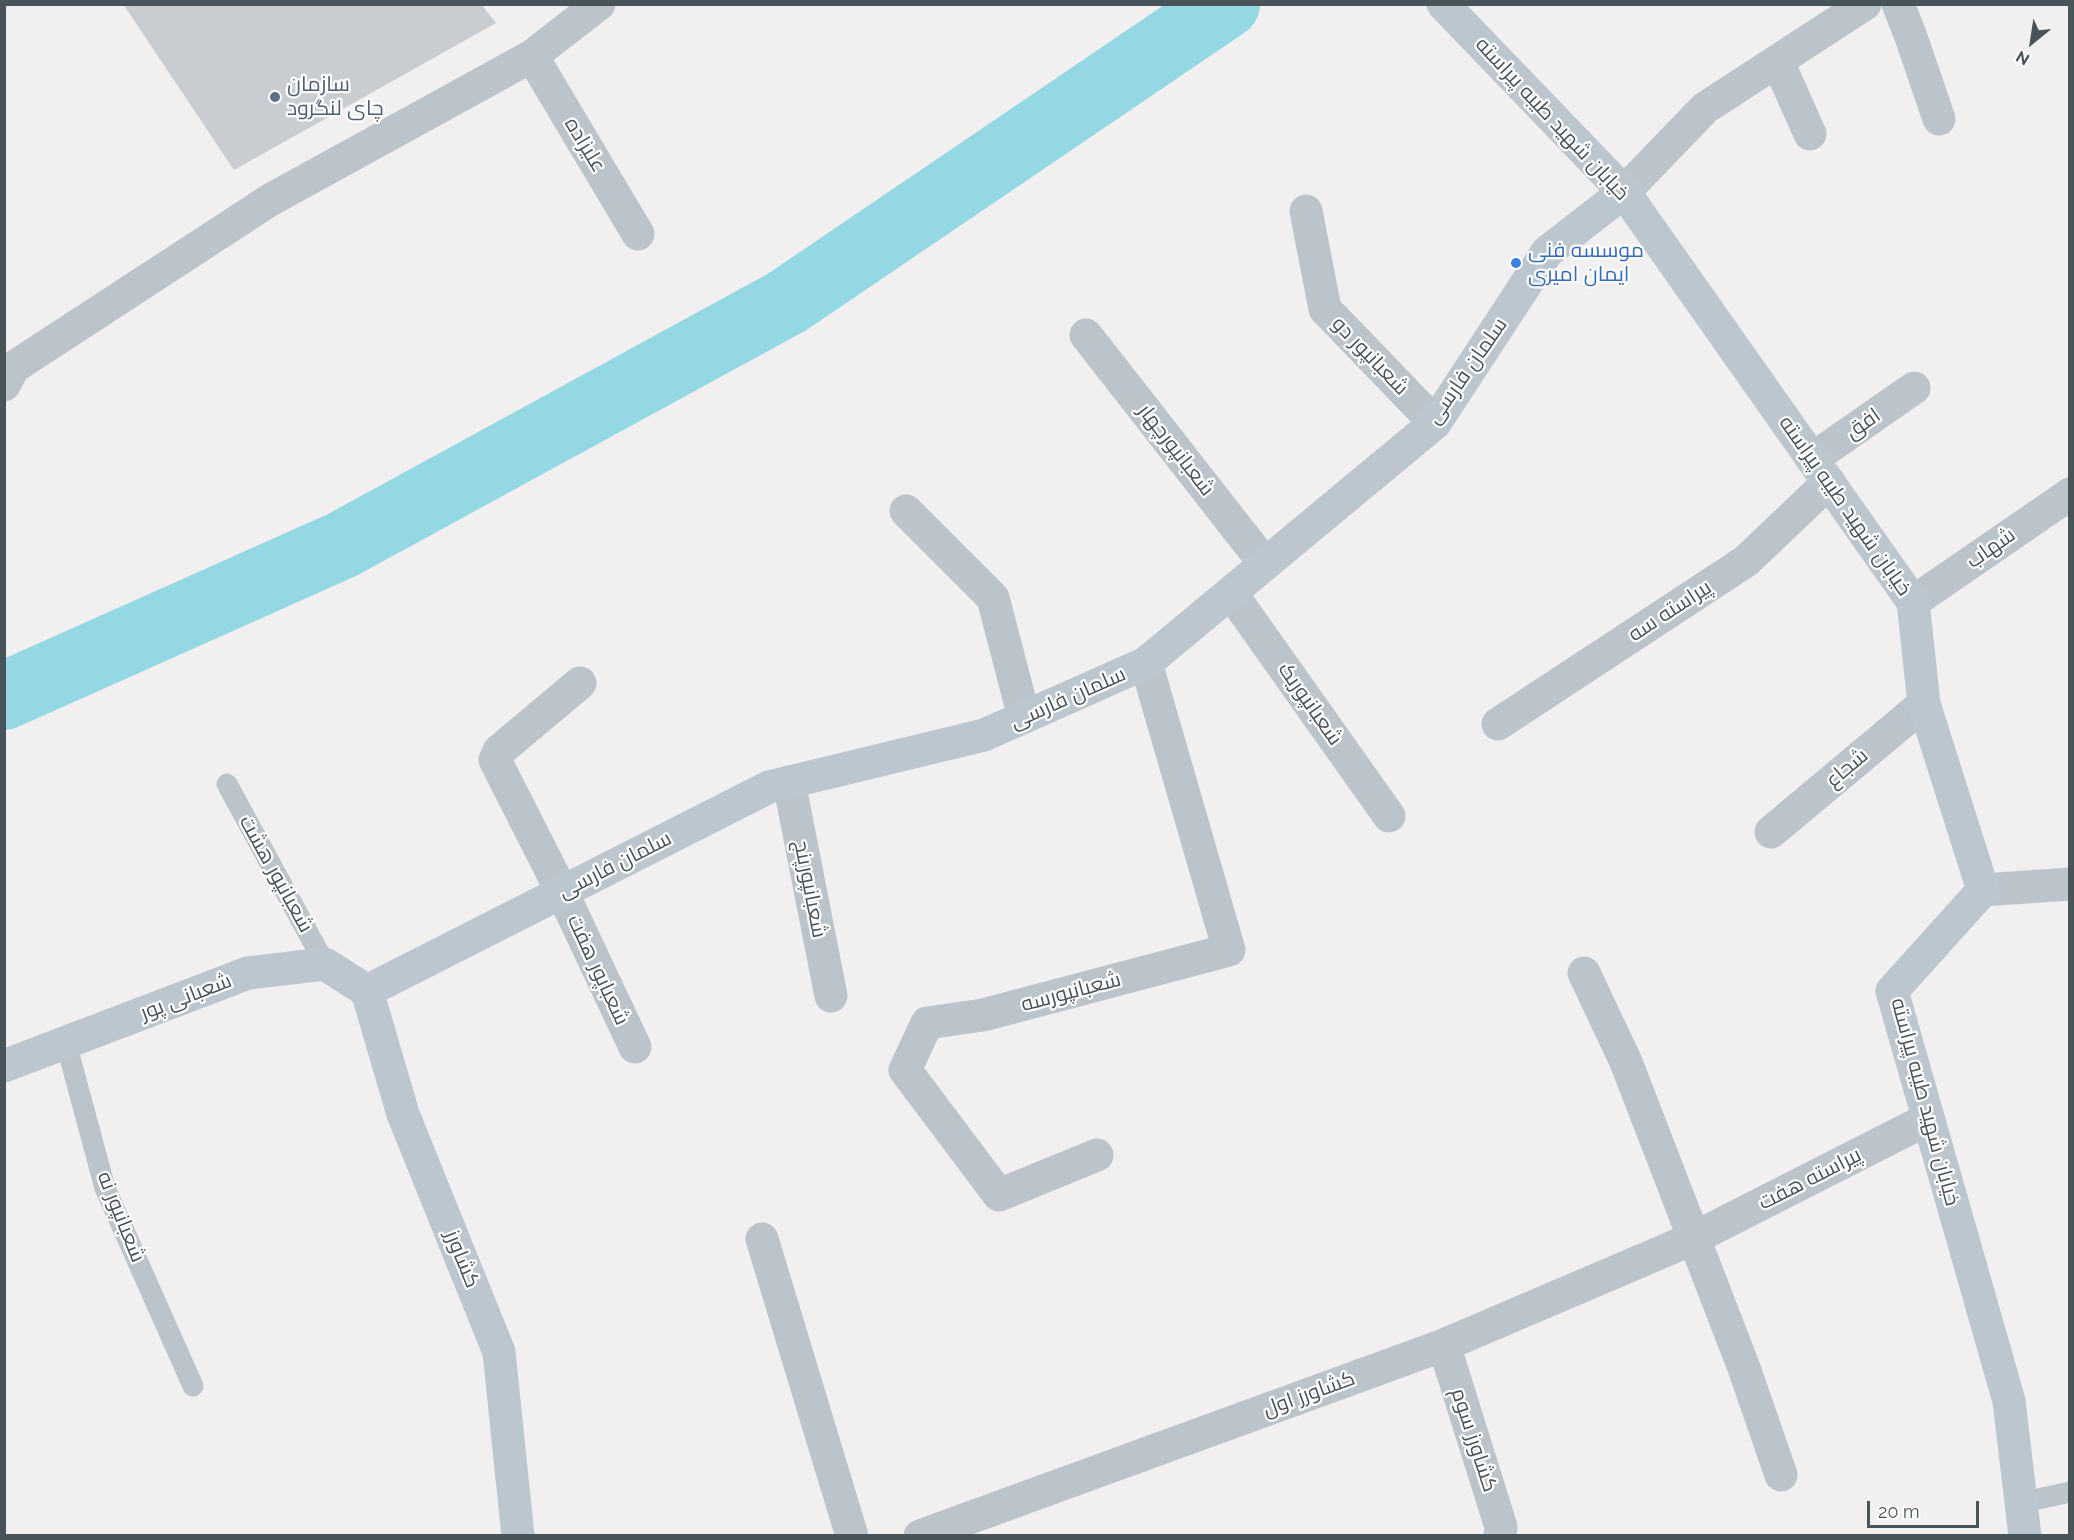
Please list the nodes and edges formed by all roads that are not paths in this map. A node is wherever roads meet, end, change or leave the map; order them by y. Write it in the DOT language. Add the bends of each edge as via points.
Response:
graph roads {
  1 [pos="599,4"];
  2 [pos="1443,4"];
  3 [pos="1865,4"];
  4 [pos="1898,4"];
  5 [pos="532,56"];
  6 [pos="1778,62"];
  7 [pos="1939,119"];
  8 [pos="1810,134"];
  9 [pos="1624,192"];
  10 [pos="1306,211"];
  11 [pos="638,234"];
  12 [pos="1086,335"];
  13 [pos="4,385"];
  14 [pos="1914,388"];
  15 [pos="1435,423"];
  16 [pos="1820,471"];
  17 [pos="2070,494"];
  18 [pos="906,511"];
  19 [pos="1265,564"];
  20 [pos="1231,593"];
  21 [pos="1913,602"];
  22 [pos="1146,663"];
  23 [pos="580,682"];
  24 [pos="1924,704"];
  25 [pos="1024,717"];
  26 [pos="1498,724"];
  27 [pos="789,782"];
  28 [pos="227,784"];
  29 [pos="1389,816"];
  30 [pos="1771,832"];
  31 [pos="2070,884"];
  32 [pos="1983,890"];
  33 [pos="562,892"];
  34 [pos="325,964"];
  35 [pos="1584,973"];
  36 [pos="367,991"];
  37 [pos="831,996"];
  38 [pos="66,1042"];
  39 [pos="635,1047"];
  40 [pos="4,1066"];
  41 [pos="1929,1119"];
  42 [pos="1097,1155"];
  43 [pos="762,1239"];
  44 [pos="1692,1239"];
  45 [pos="1444,1345"];
  46 [pos="193,1386"];
  47 [pos="1781,1475"];
  48 [pos="2070,1492"];
  49 [pos="2020,1503"];
  50 [pos="518,1536"];
  51 [pos="852,1536"];
  52 [pos="920,1536"];
  53 [pos="1500,1536"];
  54 [pos="2025,1536"];
  1 -- 5 [label="street"];
  2 -- 9 [label="street, خیابان شهید طیبه پیراسته"];
  3 -- 6 [label="street"];
  4 -- 7 [label="street"];
  5 -- 11 [label="street, علیزاده"];
  5 -- 13 [label="street" via="270,200 15,367"];
  6 -- 8 [label="street"];
  6 -- 9 [label="street" via="1705,108"];
  9 -- 15 [label="street, سلمان فارسی" via="1547,252"];
  9 -- 16 [label="street, خیابان شهید طیبه پیراسته"];
  10 -- 15 [label="street, شعبانپور دو" via="1325,309"];
  12 -- 19 [label="street, شعبانپورچهار"];
  14 -- 16 [label="street, افق"];
  15 -- 19 [label="street, سلمان فارسی"];
  16 -- 21 [label="street, خیابان شهید طیبه پیراسته"];
  16 -- 26 [label="street, پیراسته سه" via="1746,561"];
  17 -- 21 [label="street, شهاب"];
  18 -- 25 [label="street" via="993,598"];
  19 -- 20 [label="street, سلمان فارسی"];
  20 -- 22 [label="street, سلمان فارسی"];
  20 -- 29 [label="street, شعبانپوریک"];
  21 -- 24 [label="street, خیابان شهید طیبه پیراسته"];
  22 -- 25 [label="street, سلمان فارسی"];
  22 -- 42 [label="street, شعبانپورسه" via="1228,950 983,1015 927,1023 905,1070 999,1195"];
  23 -- 33 [label="street, شعباپور هفت" via="499,751 495,760"];
  24 -- 30 [label="street, شجاع"];
  24 -- 32 [label="street, خیابان شهید طیبه پیراسته"];
  25 -- 27 [label="street, سلمان فارسی" via="984,735"];
  27 -- 33 [label="street, سلمان فارسی" via="769,787"];
  27 -- 37 [label="street, شعبانپورپنج"];
  28 -- 34 [label="lane, شعبانپور هشت"];
  31 -- 32 [label="street"];
  32 -- 41 [label="street, خیابان شهید طیبه پیراسته" via="1892,991"];
  33 -- 36 [label="street, سلمان فارسی"];
  33 -- 39 [label="street, شعباپور هفت"];
  34 -- 36 [label="street"];
  34 -- 38 [label="street, شعبانی پور" via="248,973"];
  35 -- 44 [label="street" via="1626,1062"];
  36 -- 50 [label="street, کشاورز" via="403,1114 499,1352"];
  38 -- 40 [label="street, شعبانی پور"];
  38 -- 46 [label="lane, شعبانپور نه" via="105,1188"];
  41 -- 44 [label="street, پیراسته هفت"];
  41 -- 49 [label="street, خیابان شهید طیبه پیراسته" via="2009,1401"];
  43 -- 51 [label="street"];
  44 -- 45 [label="street, کشاورز اول"];
  44 -- 47 [label="street" via="1744,1368"];
  45 -- 52 [label="street, کشاورز اول"];
  45 -- 53 [label="street, کشاورز سوم" via="1501,1527"];
  48 -- 49 [label="lane"];
  49 -- 54 [label="street, خیابان شهید طیبه پیراسته"];
}
